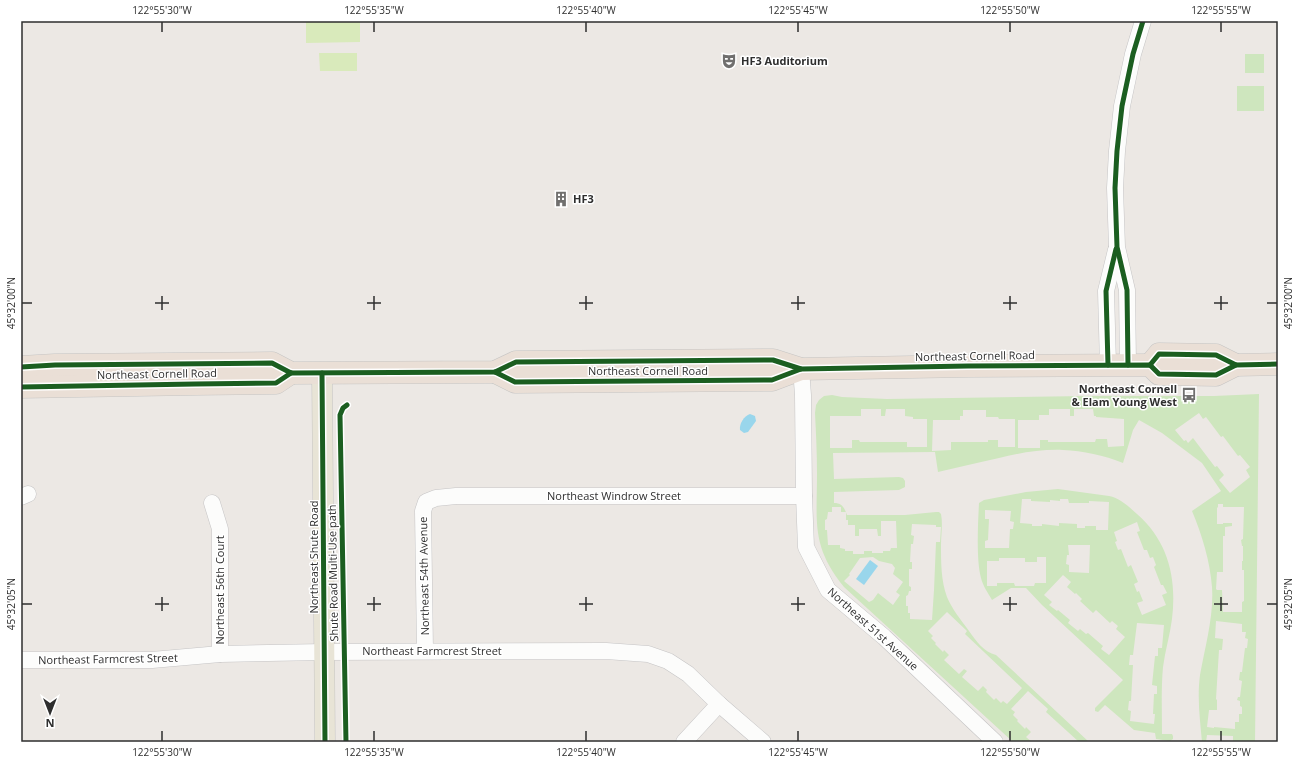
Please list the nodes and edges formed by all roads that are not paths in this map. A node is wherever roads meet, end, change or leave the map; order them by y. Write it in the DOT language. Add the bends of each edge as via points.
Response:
graph roads {
  1 [pos="1143,21"];
  2 [pos="1278,364"];
  3 [pos="1118,365"];
  4 [pos="21,367"];
  5 [pos="801,369"];
  6 [pos="291,373"];
  7 [pos="322,373"];
  8 [pos="21,387"];
  9 [pos="804,496"];
  10 [pos="426,502"];
  11 [pos="212,503"];
  12 [pos="425,651"];
  13 [pos="324,652"];
  14 [pos="220,654"];
  15 [pos="21,660"];
  16 [pos="719,704"];
  17 [pos="325,742"];
  18 [pos="684,742"];
  19 [pos="763,742"];
  20 [pos="995,742"];
  1 -- 3 [label="street" via="1126,84 1118,136 1115,188 1117,247 1106,291"];
  2 -- 3 [label="highway, Northeast Cornell Road" via="1236,365 1216,355 1159,354 1150,365"];
  3 -- 5 [label="highway, Northeast Cornell Road"];
  4 -- 6 [label="highway, Northeast Cornell Road" via="272,363"];
  5 -- 7 [label="highway, Northeast Cornell Road" via="773,360 516,362 495,372"];
  5 -- 9 [label="street, Northeast 51st Avenue"];
  6 -- 7 [label="highway, Northeast Cornell Road"];
  6 -- 8 [label="highway, Northeast Cornell Road" via="276,383"];
  7 -- 13 [label="main road, Northeast Shute Road"];
  9 -- 10 [label="street, Northeast Windrow Street" via="456,496"];
  9 -- 20 [label="street, Northeast 51st Avenue" via="806,547 828,590 884,637"];
  10 -- 12 [label="street, Northeast 54th Avenue" via="423,511"];
  11 -- 14 [label="street, Northeast 56th Court" via="220,529"];
  12 -- 13 [label="street, Northeast Farmcrest Street"];
  12 -- 16 [label="street, Northeast Farmcrest Street" via="598,651 648,654 668,661 688,674"];
  13 -- 14 [label="street, Northeast Farmcrest Street"];
  13 -- 17 [label="main road, Northeast Shute Road"];
  14 -- 15 [label="street, Northeast Farmcrest Street" via="152,660"];
  16 -- 18 [label="street"];
  16 -- 19 [label="street, Northeast Farmcrest Street"];
}
